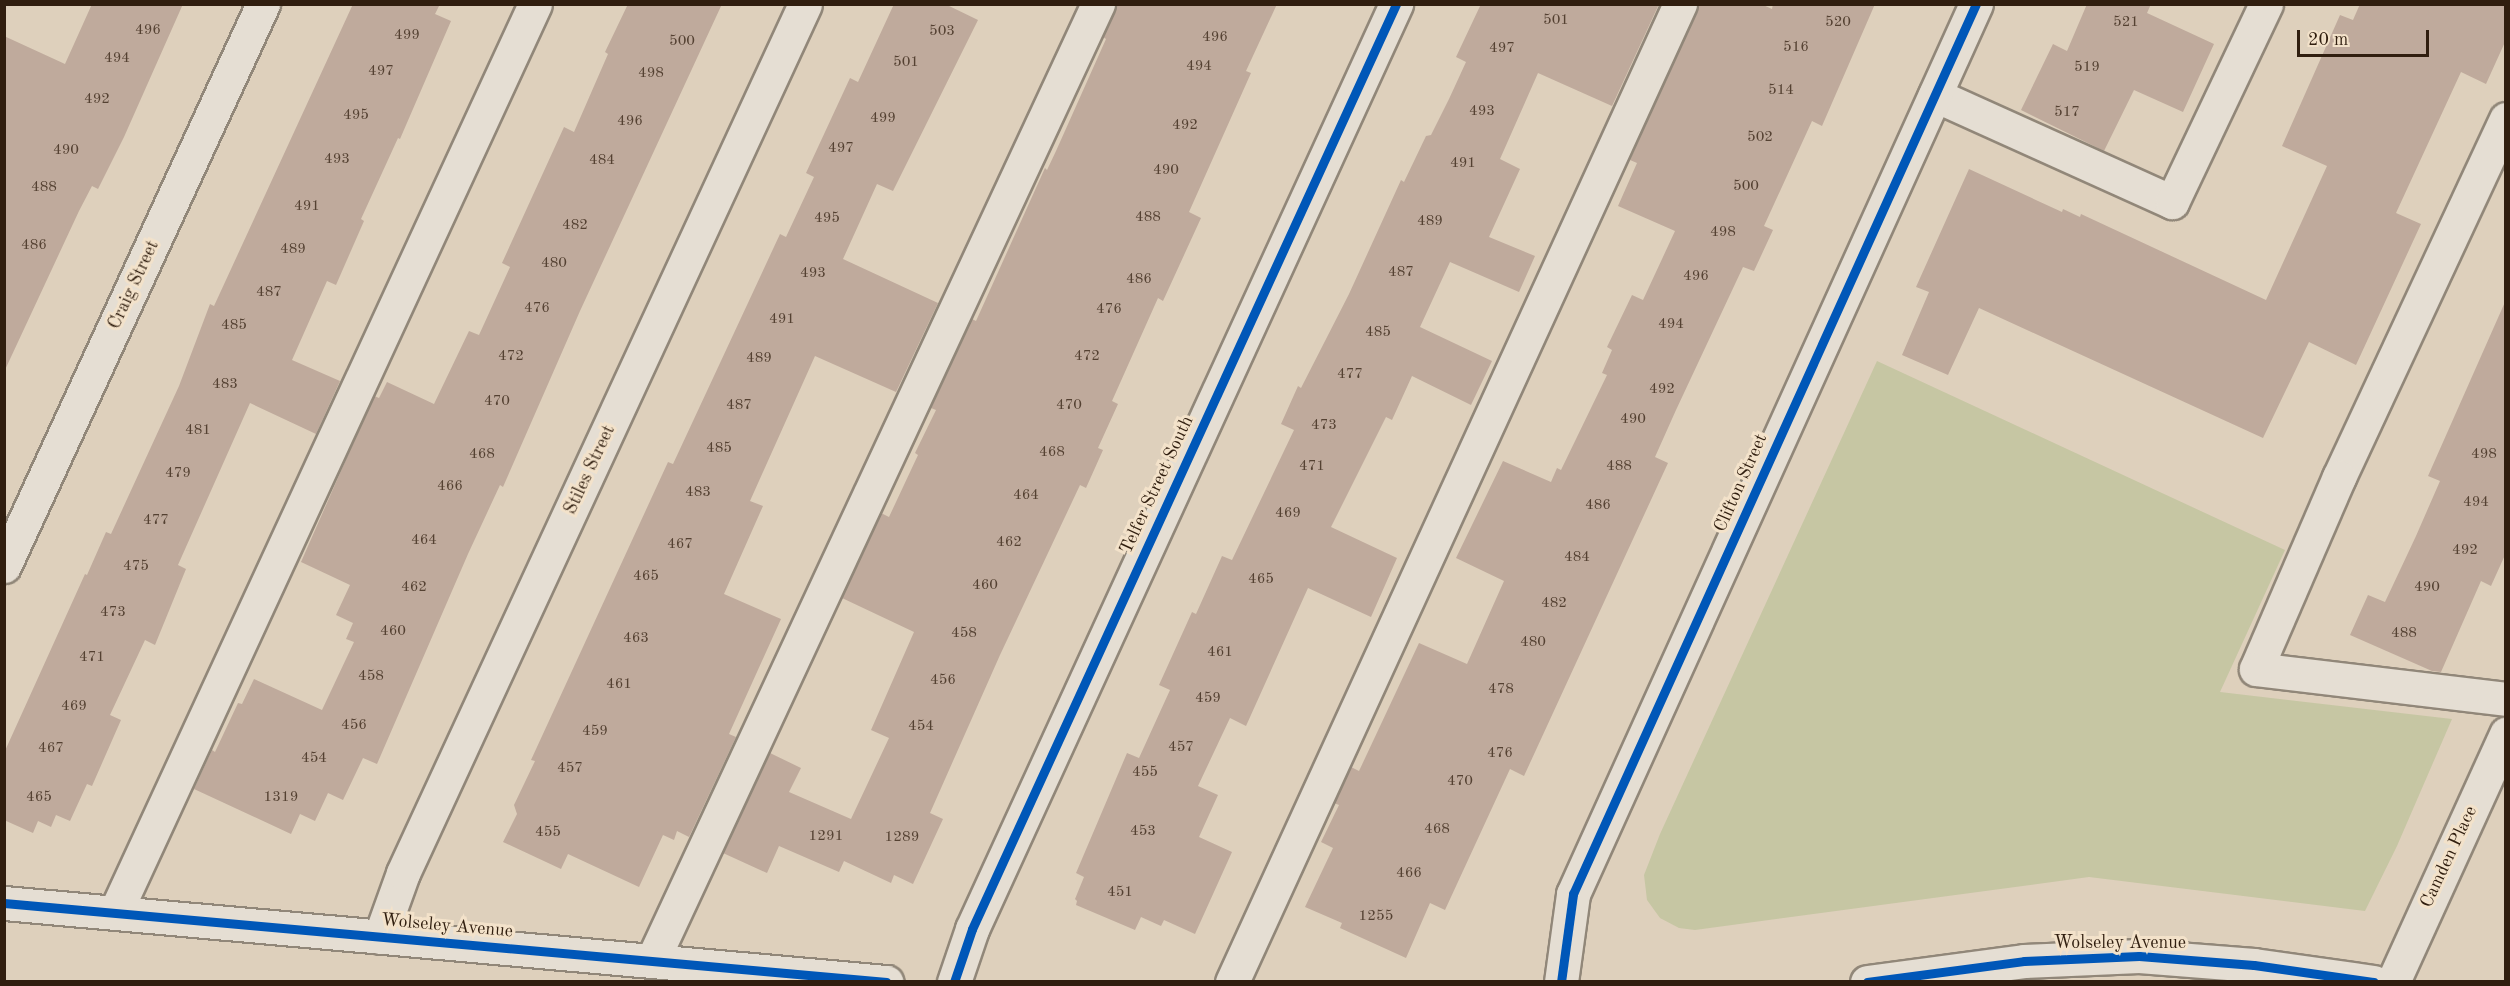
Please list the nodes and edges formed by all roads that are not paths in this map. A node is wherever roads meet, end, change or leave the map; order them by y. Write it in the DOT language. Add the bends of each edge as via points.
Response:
graph roads {
  1 [pos="263,4"];
  2 [pos="535,4"];
  3 [pos="805,4"];
  4 [pos="1098,4"];
  5 [pos="1396,4"];
  6 [pos="1680,4"];
  7 [pos="1976,4"];
  8 [pos="2266,4"];
  9 [pos="1935,95"];
  10 [pos="2505,119"];
  11 [pos="4,566"];
  12 [pos="2505,699"];
  13 [pos="2505,734"];
  14 [pos="4,903"];
  15 [pos="115,913"];
  16 [pos="380,937"];
  17 [pos="653,959"];
  18 [pos="886,981"];
  19 [pos="954,981"];
  20 [pos="1232,981"];
  21 [pos="1561,981"];
  22 [pos="1867,981"];
  23 [pos="2374,981"];
  24 [pos="2393,981"];
  1 -- 11 [label="street, Craig Street"];
  2 -- 15 [label="street"];
  3 -- 16 [label="street, Stiles Street" via="403,873"];
  4 -- 17 [label="street"];
  5 -- 19 [label="street, Telfer Street South" via="976,919"];
  6 -- 20 [label="street"];
  7 -- 9 [label="street, Clifton Street"];
  8 -- 9 [label="street" via="2172,202"];
  9 -- 21 [label="street, Clifton Street" via="1573,894"];
  10 -- 12 [label="street" via="2339,477 2256,669"];
  13 -- 24 [label="street, Camden Place"];
  14 -- 15 [label="street, Wolseley Avenue"];
  15 -- 16 [label="street, Wolseley Avenue"];
  16 -- 17 [label="street, Wolseley Avenue"];
  17 -- 18 [label="street, Wolseley Avenue"];
  22 -- 23 [label="street, Wolseley Avenue" via="2024,961 2128,956 2243,964"];
}
